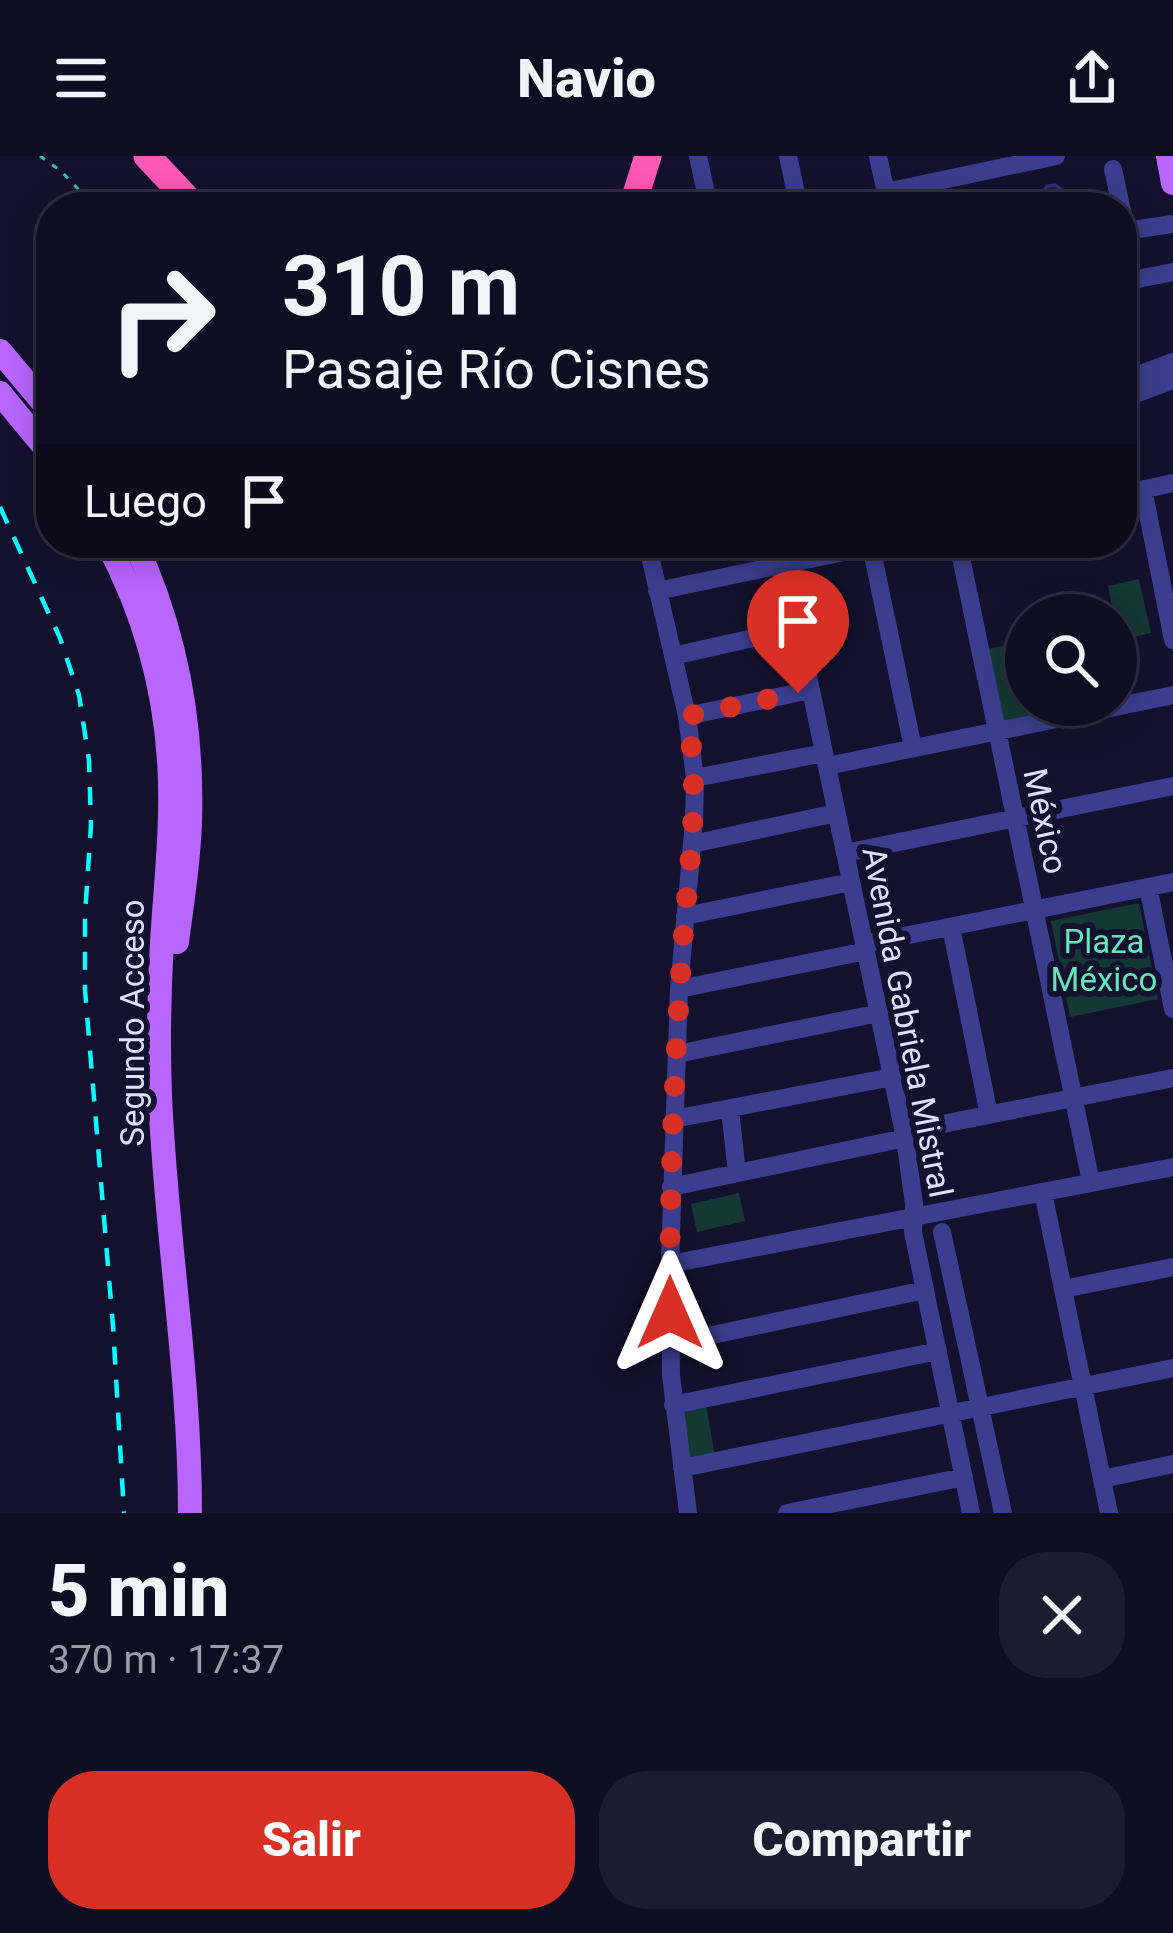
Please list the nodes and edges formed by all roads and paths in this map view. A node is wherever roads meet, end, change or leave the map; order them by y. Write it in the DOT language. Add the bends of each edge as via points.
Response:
graph roads {
  1 [pos="40,156"];
  2 [pos="147,156"];
  3 [pos="648,156"];
  4 [pos="698,156"];
  5 [pos="788,156"];
  6 [pos="878,156"];
  7 [pos="1056,156"];
  8 [pos="1168,156"];
  9 [pos="1113,170"];
  10 [pos="1173,183"];
  11 [pos="81,192"];
  12 [pos="181,192"];
  13 [pos="637,192"];
  14 [pos="706,192"];
  15 [pos="796,192"];
  16 [pos="884,192"];
  17 [pos="926,192"];
  18 [pos="1118,192"];
  19 [pos="1173,224"];
  20 [pos="1137,229"];
  21 [pos="1173,272"];
  22 [pos="1137,279"];
  23 [pos="0,351"];
  24 [pos="1173,362"];
  25 [pos="1137,379"];
  26 [pos="1173,380"];
  27 [pos="1137,384"];
  28 [pos="0,393"];
  29 [pos="36,394"];
  30 [pos="36,437"];
  31 [pos="1173,483"];
  32 [pos="1143,489"];
  33 [pos="1137,490"];
  34 [pos="114,558"];
  35 [pos="142,558"];
  36 [pos="650,558"];
  37 [pos="783,558"];
  38 [pos="817,558"];
  39 [pos="881,558"];
  40 [pos="961,558"];
  41 [pos="784,565"];
  42 [pos="657,590"];
  43 [pos="797,628"];
  44 [pos="1173,640"];
  45 [pos="673,656"];
  46 [pos="811,690"];
  47 [pos="1173,695"];
  48 [pos="687,716"];
  49 [pos="997,731"];
  50 [pos="913,748"];
  51 [pos="825,760"];
  52 [pos="695,778"];
  53 [pos="1173,787"];
  54 [pos="836,813"];
  55 [pos="1015,818"];
  56 [pos="692,844"];
  57 [pos="844,853"];
  58 [pos="1173,882"];
  59 [pos="851,883"];
  60 [pos="1148,887"];
  61 [pos="1034,910"];
  62 [pos="685,916"];
  63 [pos="951,927"];
  64 [pos="865,948"];
  65 [pos="680,989"];
  66 [pos="1173,1009"];
  67 [pos="879,1013"];
  68 [pos="677,1054"];
  69 [pos="892,1077"];
  70 [pos="1173,1078"];
  71 [pos="1073,1098"];
  72 [pos="730,1108"];
  73 [pos="989,1115"];
  74 [pos="674,1120"];
  75 [pos="904,1135"];
  76 [pos="1173,1167"];
  77 [pos="737,1173"];
  78 [pos="1090,1182"];
  79 [pos="671,1187"];
  80 [pos="1043,1192"];
  81 [pos="915,1216"];
  82 [pos="942,1232"];
  83 [pos="670,1264"];
  84 [pos="1173,1267"];
  85 [pos="1063,1289"];
  86 [pos="926,1290"];
  87 [pos="670,1344"];
  88 [pos="938,1351"];
  89 [pos="1173,1368"];
  90 [pos="1083,1386"];
  91 [pos="673,1406"];
  92 [pos="980,1406"];
  93 [pos="951,1412"];
  94 [pos="1173,1464"];
  95 [pos="682,1468"];
  96 [pos="964,1477"];
  97 [pos="1102,1478"];
  98 [pos="190,1513"];
  99 [pos="206,1513"];
  100 [pos="688,1513"];
  101 [pos="787,1513"];
  102 [pos="971,1513"];
  103 [pos="1003,1513"];
  104 [pos="1109,1513"];
  1 -- 11 [label="path"];
  2 -- 12 [label="highway"];
  3 -- 13 [label="highway"];
  4 -- 14 [label="street"];
  5 -- 15 [label="street"];
  6 -- 16 [label="street"];
  7 -- 17 [label="street"];
  8 -- 10 [label="main road"];
  9 -- 18 [label="street"];
  19 -- 20 [label="street"];
  21 -- 22 [label="street"];
  23 -- 29 [label="main road"];
  24 -- 25 [label="street"];
  26 -- 27 [label="street"];
  28 -- 30 [label="main road"];
  31 -- 32 [label="street"];
  32 -- 33 [label="street"];
  32 -- 44 [label="street"];
  34 -- 98 [label="main road, Segundo Acceso" via="148,640 169,759 159,1058"];
  35 -- 99 [label="main road, Segundo Acceso" via="175,650 189,758 173,1059"];
  36 -- 42 [label="street"];
  37 -- 41 [label="street, Avenida Gabriela Mistral"];
  38 -- 41 [label="street"];
  39 -- 50 [label="street"];
  40 -- 49 [label="street, México"];
  41 -- 42 [label="street"];
  41 -- 43 [label="street, Avenida Gabriela Mistral"];
  42 -- 45 [label="street"];
  43 -- 45 [label="street"];
  43 -- 46 [label="street, Avenida Gabriela Mistral"];
  45 -- 48 [label="street"];
  46 -- 48 [label="street"];
  46 -- 51 [label="street, Avenida Gabriela Mistral"];
  47 -- 49 [label="street"];
  48 -- 52 [label="street"];
  49 -- 50 [label="street"];
  49 -- 55 [label="street, México"];
  50 -- 51 [label="street"];
  51 -- 52 [label="street"];
  51 -- 54 [label="street, Avenida Gabriela Mistral"];
  52 -- 56 [label="street"];
  53 -- 55 [label="street"];
  54 -- 56 [label="street"];
  54 -- 57 [label="street, Avenida Gabriela Mistral"];
  55 -- 57 [label="street"];
  55 -- 61 [label="street, México"];
  56 -- 62 [label="street"];
  57 -- 59 [label="street, Avenida Gabriela Mistral"];
  58 -- 60 [label="street"];
  59 -- 62 [label="street"];
  59 -- 64 [label="street, Avenida Gabriela Mistral"];
  60 -- 61 [label="street"];
  60 -- 66 [label="street"];
  61 -- 63 [label="street"];
  61 -- 71 [label="street, México"];
  62 -- 65 [label="street"];
  63 -- 64 [label="street"];
  63 -- 73 [label="street"];
  64 -- 65 [label="street"];
  64 -- 67 [label="street, Avenida Gabriela Mistral"];
  65 -- 68 [label="street"];
  67 -- 68 [label="street"];
  67 -- 69 [label="street, Avenida Gabriela Mistral"];
  68 -- 74 [label="street"];
  69 -- 72 [label="street"];
  69 -- 75 [label="street, Avenida Gabriela Mistral"];
  70 -- 71 [label="street"];
  71 -- 73 [label="street"];
  71 -- 78 [label="street, México"];
  72 -- 74 [label="street"];
  72 -- 77 [label="street"];
  73 -- 75 [label="street"];
  74 -- 79 [label="street"];
  75 -- 77 [label="street"];
  75 -- 81 [label="street, Avenida Gabriela Mistral"];
  76 -- 78 [label="street"];
  77 -- 79 [label="street"];
  78 -- 80 [label="street"];
  79 -- 83 [label="street"];
  80 -- 81 [label="street"];
  80 -- 85 [label="street"];
  81 -- 83 [label="street"];
  81 -- 86 [label="street, Avenida Gabriela Mistral"];
  82 -- 92 [label="street"];
  83 -- 87 [label="street"];
  84 -- 85 [label="street"];
  85 -- 90 [label="street"];
  86 -- 87 [label="street"];
  86 -- 88 [label="street, Avenida Gabriela Mistral"];
  87 -- 91 [label="street"];
  88 -- 91 [label="street"];
  88 -- 93 [label="street, Avenida Gabriela Mistral"];
  89 -- 90 [label="street"];
  90 -- 92 [label="street"];
  90 -- 97 [label="street"];
  91 -- 95 [label="street"];
  92 -- 93 [label="street"];
  92 -- 103 [label="street"];
  93 -- 95 [label="street"];
  93 -- 96 [label="street, Avenida Gabriela Mistral"];
  94 -- 97 [label="street"];
  95 -- 100 [label="street"];
  96 -- 101 [label="street"];
  96 -- 102 [label="street, Avenida Gabriela Mistral"];
  97 -- 104 [label="street"];
}
